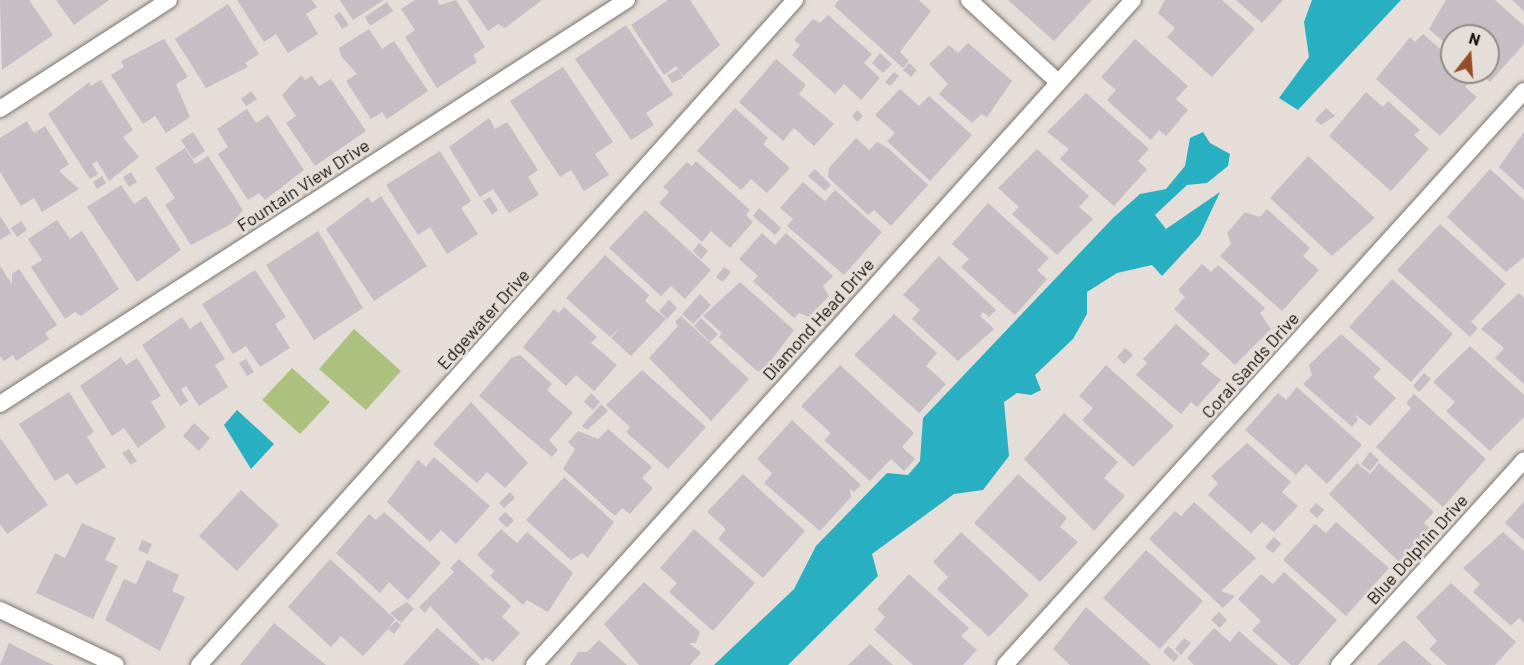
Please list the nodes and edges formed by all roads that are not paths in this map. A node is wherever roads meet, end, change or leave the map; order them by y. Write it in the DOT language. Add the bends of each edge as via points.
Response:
graph roads {
  1 [pos="169,0"];
  2 [pos="627,0"];
  3 [pos="795,0"];
  4 [pos="969,0"];
  5 [pos="1133,0"];
  6 [pos="1058,82"];
  7 [pos="1524,91"];
  8 [pos="0,110"];
  9 [pos="0,404"];
  10 [pos="1524,460"];
  11 [pos="0,610"];
  12 [pos="116,665"];
  13 [pos="199,665"];
  14 [pos="534,665"];
  15 [pos="1005,665"];
  16 [pos="1339,665"];
  1 -- 8 [label="lane"];
  2 -- 9 [label="lane, Fountain View Drive"];
  3 -- 13 [label="lane, Edgewater Drive"];
  4 -- 6 [label="lane"];
  5 -- 6 [label="lane, Diamond Head Drive"];
  6 -- 14 [label="lane, Diamond Head Drive"];
  7 -- 15 [label="lane, Coral Sands Drive"];
  10 -- 16 [label="lane, Blue Dolphin Drive"];
  11 -- 12 [label="lane"];
}
